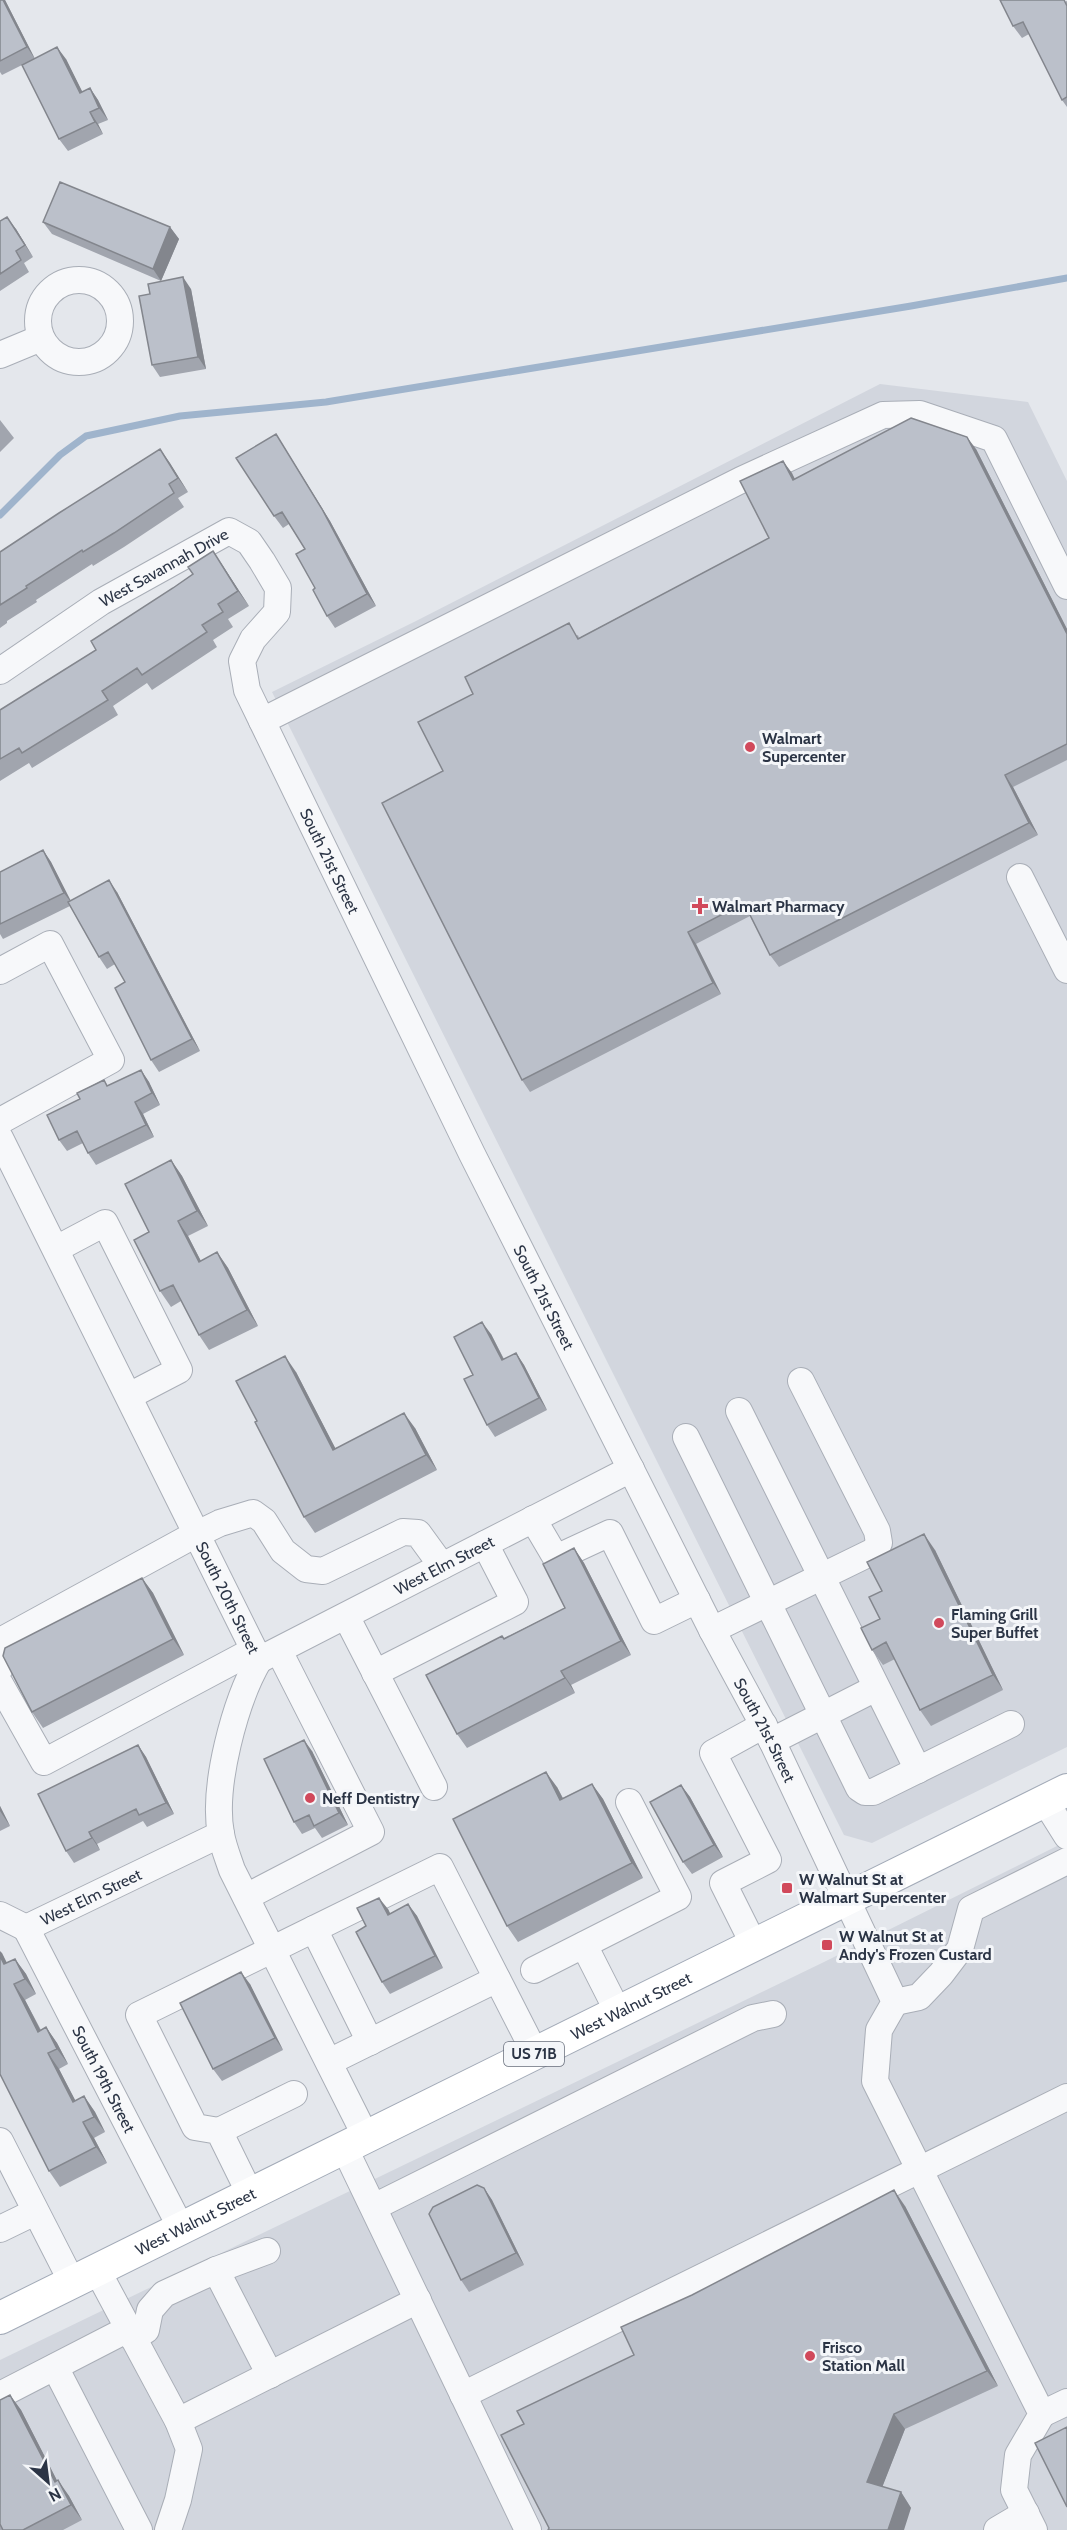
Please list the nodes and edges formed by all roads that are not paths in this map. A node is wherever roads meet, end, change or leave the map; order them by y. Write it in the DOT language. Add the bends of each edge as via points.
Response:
graph roads {
  1 [pos="41,338"];
  2 [pos="0,355"];
  3 [pos="1067,586"];
  4 [pos="0,671"];
  5 [pos="247,690"];
  6 [pos="262,721"];
  7 [pos="1020,877"];
  8 [pos="1067,970"];
  9 [pos="0,971"];
  10 [pos="0,1121"];
  11 [pos="0,1138"];
  12 [pos="56,1249"];
  13 [pos="801,1381"];
  14 [pos="129,1396"];
  15 [pos="739,1411"];
  16 [pos="686,1437"];
  17 [pos="631,1469"];
  18 [pos="533,1519"];
  19 [pos="197,1534"];
  20 [pos="485,1544"];
  21 [pos="442,1566"];
  22 [pos="820,1578"];
  23 [pos="697,1600"];
  24 [pos="768,1603"];
  25 [pos="346,1616"];
  26 [pos="712,1630"];
  27 [pos="264,1654"];
  28 [pos="0,1668"];
  29 [pos="375,1672"];
  30 [pos="0,1684"];
  31 [pos="876,1688"];
  32 [pos="823,1714"];
  33 [pos="1011,1724"];
  34 [pos="768,1733"];
  35 [pos="918,1770"];
  36 [pos="434,1787"];
  37 [pos="1056,1796"];
  38 [pos="630,1802"];
  39 [pos="221,1834"];
  40 [pos="1067,1836"];
  41 [pos="1067,1861"];
  42 [pos="246,1897"];
  43 [pos="848,1898"];
  44 [pos="0,1915"];
  45 [pos="26,1928"];
  46 [pos="314,1929"];
  47 [pos="584,1945"];
  48 [pos="754,1945"];
  49 [pos="273,1950"];
  50 [pos="534,1970"];
  51 [pos="497,1979"];
  52 [pos="895,2002"];
  53 [pos="618,2012"];
  54 [pos="772,2014"];
  55 [pos="370,2042"];
  56 [pos="535,2053"];
  57 [pos="329,2062"];
  58 [pos="294,2094"];
  59 [pos="1067,2097"];
  60 [pos="219,2131"];
  61 [pos="0,2141"];
  62 [pos="355,2142"];
  63 [pos="920,2169"];
  64 [pos="250,2194"];
  65 [pos="374,2207"];
  66 [pos="35,2212"];
  67 [pos="181,2228"];
  68 [pos="0,2229"];
  69 [pos="267,2251"];
  70 [pos="216,2270"];
  71 [pos="85,2276"];
  72 [pos="418,2300"];
  73 [pos="0,2318"];
  74 [pos="130,2333"];
  75 [pos="55,2367"];
  76 [pos="270,2375"];
  77 [pos="0,2395"];
  78 [pos="463,2395"];
  79 [pos="1067,2402"];
  80 [pos="1042,2414"];
  81 [pos="178,2421"];
  82 [pos="1030,2522"];
  83 [pos="166,2528"];
  84 [pos="139,2530"];
  85 [pos="528,2530"];
  86 [pos="997,2530"];
  1 -- 2 [label="street"];
  3 -- 6 [label="street" via="994,439 920,414 883,415 741,480"];
  4 -- 5 [label="street, West Savannah Drive" via="101,602 230,531 249,542 278,588 278,612 253,639 242,661"];
  5 -- 6 [label="street, South 21st Street"];
  6 -- 17 [label="street, South 21st Street" via="472,1154"];
  7 -- 8 [label="street"];
  9 -- 10 [label="street" via="50,944 111,1060"];
  11 -- 12 [label="street, South 20th Street"];
  12 -- 14 [label="street, South 20th Street"];
  12 -- 14 [label="street" via="105,1223 179,1370"];
  13 -- 22 [label="street" via="877,1531 879,1543 874,1551"];
  14 -- 19 [label="street, South 20th Street"];
  15 -- 22 [label="street"];
  16 -- 24 [label="street"];
  17 -- 18 [label="street, West Elm Street"];
  17 -- 23 [label="street, South 21st Street"];
  18 -- 20 [label="street, West Elm Street"];
  18 -- 23 [label="street" via="556,1558 610,1533 654,1621"];
  19 -- 21 [label="street" via="253,1513 264,1521 284,1551 306,1569 323,1571 403,1532 418,1533"];
  19 -- 27 [label="street, South 20th Street"];
  19 -- 28 [label="street" via="4,1639"];
  20 -- 21 [label="street, West Elm Street"];
  20 -- 29 [label="street" via="515,1602"];
  21 -- 25 [label="street, West Elm Street"];
  22 -- 24 [label="street"];
  22 -- 31 [label="street"];
  23 -- 26 [label="street, South 21st Street"];
  24 -- 26 [label="street"];
  24 -- 32 [label="street"];
  25 -- 27 [label="street, West Elm Street"];
  25 -- 29 [label="street"];
  26 -- 34 [label="street, South 21st Street"];
  27 -- 30 [label="street, West Elm Street" via="44,1762"];
  27 -- 39 [label="street, South 20th Street" via="239,1700 219,1807"];
  27 -- 42 [label="street" via="371,1832"];
  29 -- 36 [label="street"];
  31 -- 32 [label="street"];
  31 -- 35 [label="street"];
  32 -- 34 [label="street"];
  32 -- 35 [label="street" via="859,1788 873,1791"];
  33 -- 35 [label="street"];
  34 -- 43 [label="street, South 21st Street"];
  34 -- 48 [label="street" via="713,1753 768,1860 723,1883"];
  37 -- 40 [label="street"];
  37 -- 43 [label="main road, West Walnut Street / US 71B"];
  38 -- 47 [label="street" via="678,1897"];
  39 -- 42 [label="street, South 20th Street" via="232,1870"];
  39 -- 45 [label="street, West Elm Street"];
  41 -- 52 [label="street" via="971,1909 960,1948 941,1974 919,1997"];
  42 -- 49 [label="street, South 20th Street"];
  43 -- 48 [label="main road, West Walnut Street / US 71B"];
  43 -- 52 [label="street, South 21st Street"];
  44 -- 45 [label="street"];
  45 -- 67 [label="street, South 19th Street"];
  46 -- 49 [label="street"];
  46 -- 51 [label="street" via="441,1867"];
  46 -- 55 [label="street"];
  47 -- 50 [label="street"];
  47 -- 53 [label="street"];
  48 -- 53 [label="main road, West Walnut Street / US 71B"];
  49 -- 57 [label="street, South 20th Street"];
  49 -- 60 [label="street" via="139,2015 195,2127"];
  51 -- 55 [label="street"];
  51 -- 56 [label="street"];
  52 -- 63 [label="street" via="879,2030 875,2081"];
  53 -- 56 [label="main road, West Walnut Street / US 71B"];
  54 -- 65 [label="street" via="753,2018"];
  55 -- 57 [label="street"];
  56 -- 62 [label="main road, West Walnut Street / US 71B"];
  57 -- 62 [label="street, South 20th Street"];
  58 -- 60 [label="street"];
  59 -- 63 [label="street"];
  60 -- 64 [label="street"];
  61 -- 66 [label="street"];
  62 -- 64 [label="main road, West Walnut Street / US 71B"];
  62 -- 65 [label="street, South 20th Street"];
  63 -- 78 [label="street"];
  63 -- 80 [label="street"];
  64 -- 67 [label="main road, West Walnut Street / US 71B"];
  65 -- 72 [label="street, South 20th Street"];
  66 -- 68 [label="street"];
  66 -- 71 [label="street"];
  67 -- 71 [label="main road, West Walnut Street / US 71B"];
  69 -- 70 [label="street"];
  70 -- 74 [label="street" via="164,2294 150,2310 146,2330"];
  70 -- 76 [label="street"];
  71 -- 73 [label="main road, West Walnut Street / US 71B"];
  71 -- 74 [label="street"];
  72 -- 76 [label="street"];
  72 -- 78 [label="street, South 20th Street"];
  74 -- 75 [label="street"];
  74 -- 81 [label="street"];
  75 -- 77 [label="street"];
  75 -- 84 [label="street"];
  76 -- 81 [label="street"];
  78 -- 85 [label="street, South 20th Street"];
  79 -- 80 [label="street"];
  80 -- 82 [label="street" via="1018,2456 1014,2490"];
  81 -- 83 [label="street" via="189,2449 178,2500"];
  82 -- 86 [label="street"];
}
